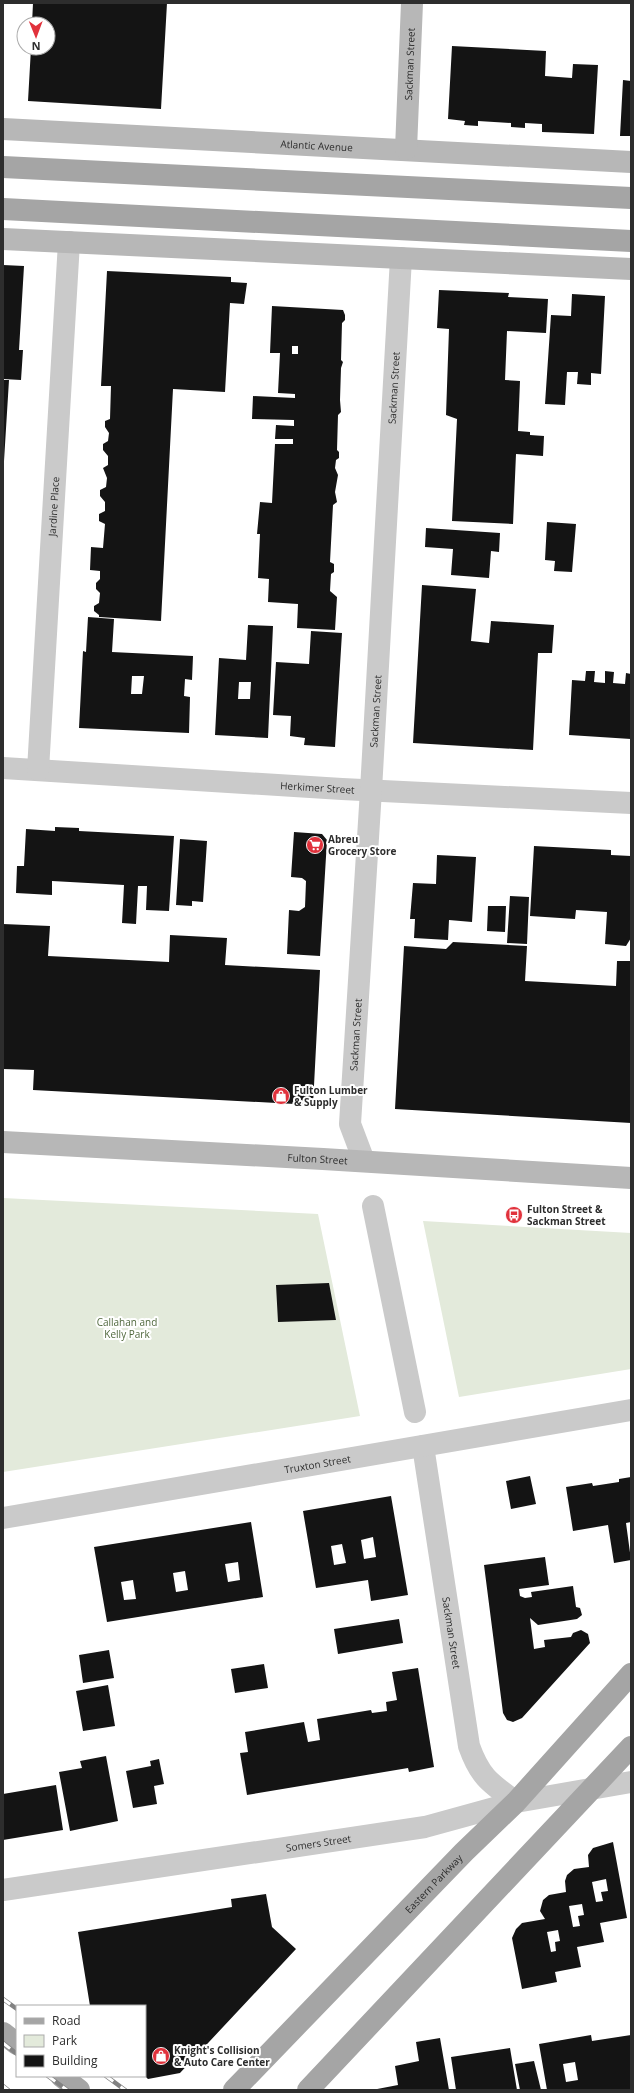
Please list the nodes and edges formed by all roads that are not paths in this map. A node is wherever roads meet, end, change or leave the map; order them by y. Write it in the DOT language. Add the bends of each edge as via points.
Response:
graph roads {
  1 [pos="412,3"];
  2 [pos="3,129"];
  3 [pos="406,149"];
  4 [pos="631,162"];
  5 [pos="3,167"];
  6 [pos="631,198"];
  7 [pos="3,209"];
  8 [pos="3,239"];
  9 [pos="631,241"];
  10 [pos="69,242"];
  11 [pos="400,258"];
  12 [pos="631,269"];
  13 [pos="3,768"];
  14 [pos="38,770"];
  15 [pos="371,790"];
  16 [pos="631,803"];
  17 [pos="3,1142"];
  18 [pos="364,1161"];
  19 [pos="631,1178"];
  20 [pos="373,1206"];
  21 [pos="631,1410"];
  22 [pos="415,1412"];
  23 [pos="423,1446"];
  24 [pos="3,1518"];
  25 [pos="631,1674"];
  26 [pos="631,1747"];
  27 [pos="631,1782"];
  28 [pos="594,1788"];
  29 [pos="516,1802"];
  30 [pos="3,1890"];
  31 [pos="3,2033"];
  32 [pos="16,2043"];
  33 [pos="62,2077"];
  34 [pos="80,2090"];
  35 [pos="234,2090"];
  36 [pos="308,2090"];
  1 -- 3 [label="main road, Sackman Street"];
  2 -- 3 [label="main road, Atlantic Avenue"];
  3 -- 4 [label="main road, Atlantic Avenue"];
  5 -- 6 [label="main road"];
  7 -- 9 [label="main road"];
  8 -- 10 [label="main road"];
  10 -- 11 [label="main road"];
  10 -- 14 [label="street, Jardine Place"];
  11 -- 12 [label="main road"];
  11 -- 15 [label="street, Sackman Street"];
  13 -- 14 [label="street, Herkimer Street"];
  14 -- 15 [label="street, Herkimer Street"];
  15 -- 16 [label="street, Herkimer Street"];
  15 -- 18 [label="street, Sackman Street" via="350,1124"];
  17 -- 18 [label="main road, Fulton Street"];
  18 -- 19 [label="main road, Fulton Street"];
  20 -- 22 [label="street"];
  21 -- 23 [label="street, Truxton Street"];
  23 -- 24 [label="street, Truxton Street"];
  23 -- 29 [label="street, Sackman Street" via="469,1746 476,1766 492,1784"];
  25 -- 29 [label="main road, Eastern Parkway"];
  26 -- 28 [label="main road"];
  27 -- 28 [label="street, Somers Street"];
  28 -- 29 [label="street, Somers Street"];
  28 -- 36 [label="main road"];
  29 -- 30 [label="street, Somers Street" via="425,1827"];
  29 -- 35 [label="main road, Eastern Parkway" via="464,1852"];
  31 -- 32 [label="main road"];
  33 -- 34 [label="main road"];
}
